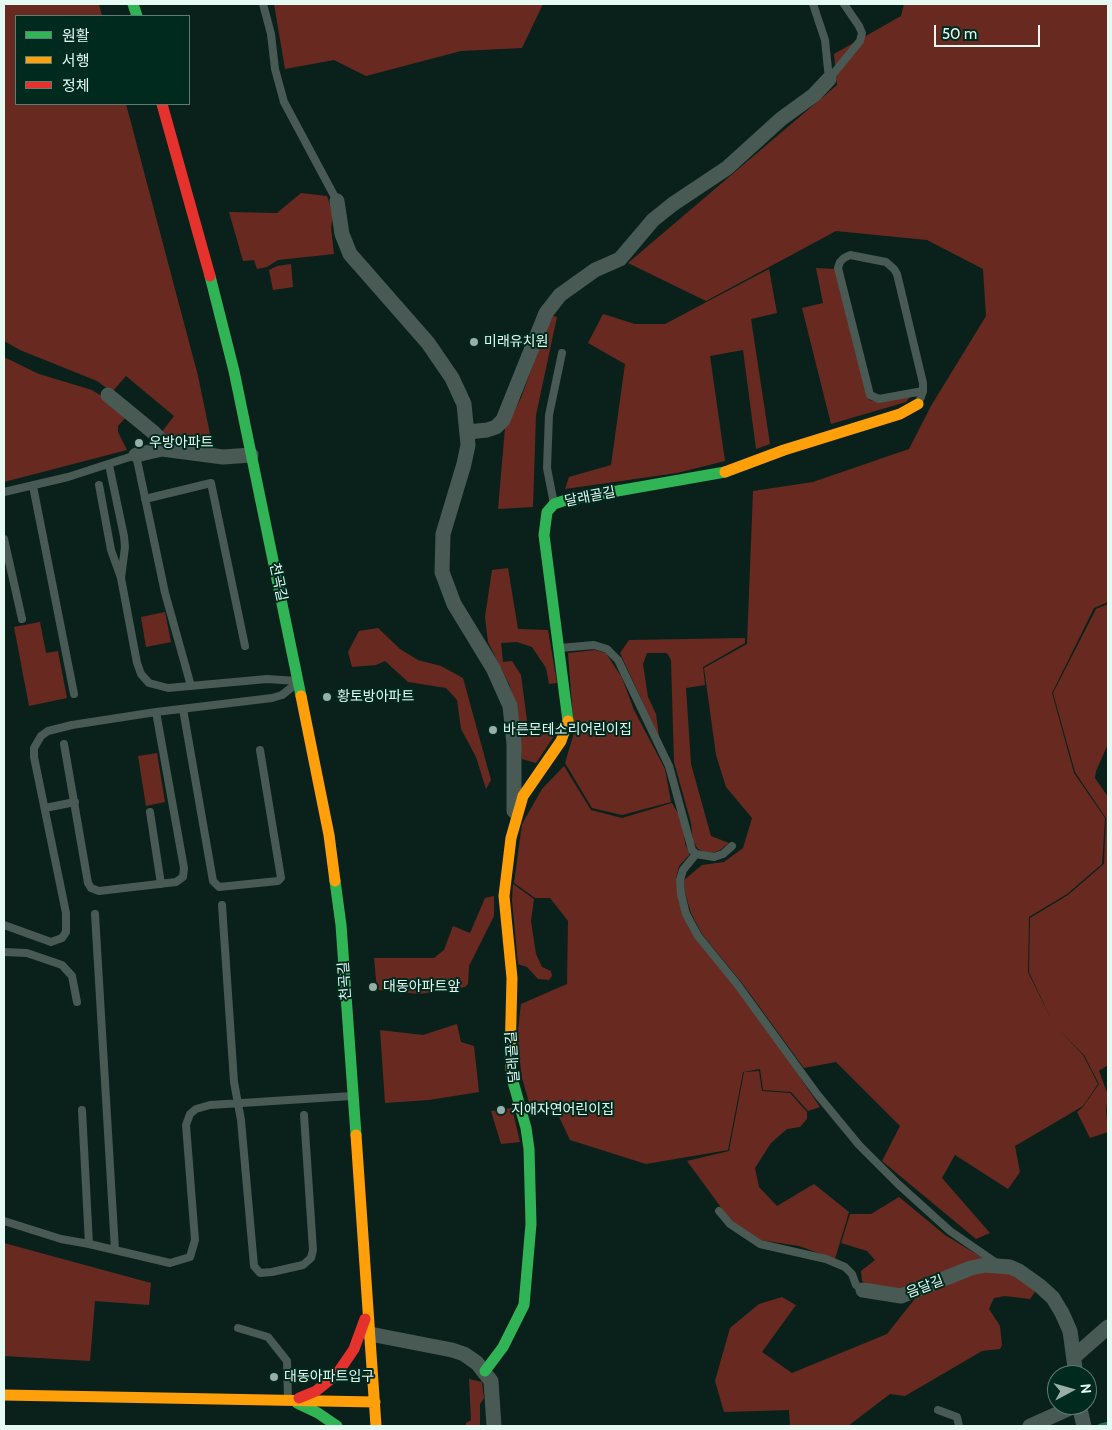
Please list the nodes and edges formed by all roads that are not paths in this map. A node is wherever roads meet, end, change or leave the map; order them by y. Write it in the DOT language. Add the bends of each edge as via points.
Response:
graph roads {
  1 [pos="263,4"];
  2 [pos="813,4"];
  3 [pos="844,4"];
  4 [pos="829,79"];
  5 [pos="162,105"];
  6 [pos="337,201"];
  7 [pos="562,353"];
  8 [pos="923,391"];
  9 [pos="108,395"];
  10 [pos="918,404"];
  11 [pos="468,432"];
  12 [pos="170,450"];
  13 [pos="136,455"];
  14 [pos="251,455"];
  15 [pos="109,465"];
  16 [pos="98,485"];
  17 [pos="34,486"];
  18 [pos="4,492"];
  19 [pos="145,499"];
  20 [pos="554,504"];
  21 [pos="4,539"];
  22 [pos="121,578"];
  23 [pos="22,619"];
  24 [pos="245,646"];
  25 [pos="559,648"];
  26 [pos="299,681"];
  27 [pos="191,686"];
  28 [pos="74,694"];
  29 [pos="183,709"];
  30 [pos="156,712"];
  31 [pos="64,744"];
  32 [pos="260,750"];
  33 [pos="75,802"];
  34 [pos="45,808"];
  35 [pos="150,812"];
  36 [pos="514,822"];
  37 [pos="732,846"];
  38 [pos="696,854"];
  39 [pos="161,884"];
  40 [pos="222,905"];
  41 [pos="95,914"];
  42 [pos="4,925"];
  43 [pos="4,952"];
  44 [pos="76,1002"];
  45 [pos="352,1096"];
  46 [pos="237,1103"];
  47 [pos="82,1110"];
  48 [pos="304,1115"];
  49 [pos="719,1211"];
  50 [pos="4,1221"];
  51 [pos="89,1244"];
  52 [pos="114,1250"];
  53 [pos="1000,1265"];
  54 [pos="864,1290"];
  55 [pos="368,1305"];
  56 [pos="1108,1327"];
  57 [pos="238,1328"];
  58 [pos="370,1334"];
  59 [pos="1075,1356"];
  60 [pos="1075,1365"];
  61 [pos="486,1371"];
  62 [pos="4,1395"];
  63 [pos="288,1400"];
  64 [pos="375,1402"];
  65 [pos="938,1410"];
  66 [pos="1069,1415"];
  67 [pos="337,1426"];
  68 [pos="376,1426"];
  69 [pos="494,1426"];
  70 [pos="959,1426"];
  71 [pos="1030,1426"];
  1 -- 6 [label="lane" via="284,102"];
  2 -- 4 [label="lane" via="825,40"];
  3 -- 4 [label="lane" via="862,33 860,41"];
  4 -- 11 [label="street" via="727,168 660,215 620,259 595,270 560,295 543,320 503,420 496,427"];
  5 -- 14 [label="street, 천곡길" via="216,300"];
  6 -- 11 [label="street, 달래골길" via="342,234 350,254 407,316 439,358 460,393"];
  7 -- 20 [label="lane" via="549,416 547,468"];
  8 -- 8 [label="lane" via="894,269 886,262 850,255 844,258 838,268 870,395 879,399"];
  8 -- 10 [label="lane"];
  9 -- 12 [label="street"];
  10 -- 20 [label="street, 달래골길" via="900,414 784,450 726,472"];
  11 -- 36 [label="street, 달래골길" via="464,464 443,534 442,572 454,604 497,674 510,706 514,744"];
  12 -- 13 [label="street" via="152,450"];
  12 -- 14 [label="street" via="223,458"];
  13 -- 15 [label="lane"];
  13 -- 19 [label="lane"];
  14 -- 26 [label="street, 천곡길"];
  15 -- 17 [label="lane"];
  15 -- 22 [label="lane" via="124,536"];
  16 -- 22 [label="lane" via="111,550"];
  17 -- 18 [label="lane"];
  17 -- 28 [label="lane"];
  19 -- 24 [label="lane" via="211,483"];
  19 -- 27 [label="lane"];
  20 -- 25 [label="street, 달래골길" via="547,512 544,536"];
  21 -- 23 [label="lane"];
  22 -- 27 [label="lane" via="142,674 149,683 158,687"];
  25 -- 36 [label="street, 달래골길" via="568,715 566,732 523,796"];
  25 -- 38 [label="lane" via="594,646 607,649 618,660 669,766 686,822 689,844"];
  26 -- 27 [label="lane" via="267,679"];
  26 -- 29 [label="lane" via="282,696"];
  26 -- 45 [label="street, 천곡길" via="336,880"];
  29 -- 30 [label="lane"];
  29 -- 32 [label="lane" via="213,881 218,887 278,881 281,878"];
  30 -- 34 [label="lane" via="66,726 40,736 34,757"];
  30 -- 39 [label="lane" via="184,872 181,880"];
  31 -- 33 [label="lane"];
  33 -- 34 [label="lane"];
  33 -- 39 [label="lane" via="88,883 92,888 99,891"];
  34 -- 42 [label="lane" via="68,924 66,932 62,938 50,942"];
  35 -- 39 [label="lane"];
  36 -- 61 [label="street, 달래골길" via="504,896 512,978 510,1058 528,1142 531,1224 524,1305 503,1347"];
  37 -- 38 [label="lane" via="714,857"];
  38 -- 53 [label="lane" via="683,870 680,880 686,914 698,936 859,1145 950,1231"];
  40 -- 46 [label="lane"];
  41 -- 52 [label="lane"];
  43 -- 44 [label="lane" via="27,953 62,965 72,976"];
  45 -- 46 [label="lane"];
  45 -- 55 [label="street, 천곡길"];
  46 -- 48 [label="lane" via="254,1266 260,1273 303,1265 311,1258"];
  46 -- 52 [label="lane" via="206,1105 196,1109 188,1118 195,1240 190,1256 170,1263"];
  47 -- 51 [label="lane"];
  49 -- 54 [label="lane, 음달길" via="730,1224 760,1244 812,1255 845,1267 856,1285"];
  50 -- 51 [label="lane"];
  51 -- 52 [label="lane"];
  53 -- 54 [label="street, 음달길" via="971,1268 901,1296"];
  53 -- 59 [label="street, 음달길" via="1020,1271 1053,1298 1070,1331"];
  55 -- 58 [label="street, 천곡길"];
  55 -- 63 [label="street" via="357,1343 337,1374 316,1391"];
  56 -- 59 [label="street"];
  57 -- 63 [label="lane" via="268,1337 287,1361"];
  58 -- 61 [label="street" via="452,1350 464,1354"];
  58 -- 64 [label="street, 천곡길"];
  59 -- 60 [label="street, 음달길"];
  61 -- 69 [label="street" via="494,1392"];
  62 -- 63 [label="street"];
  63 -- 64 [label="street"];
  63 -- 67 [label="street" via="318,1413"];
  64 -- 68 [label="street, 천곡길"];
  65 -- 70 [label="lane" via="957,1416"];
  66 -- 71 [label="street"];
}
